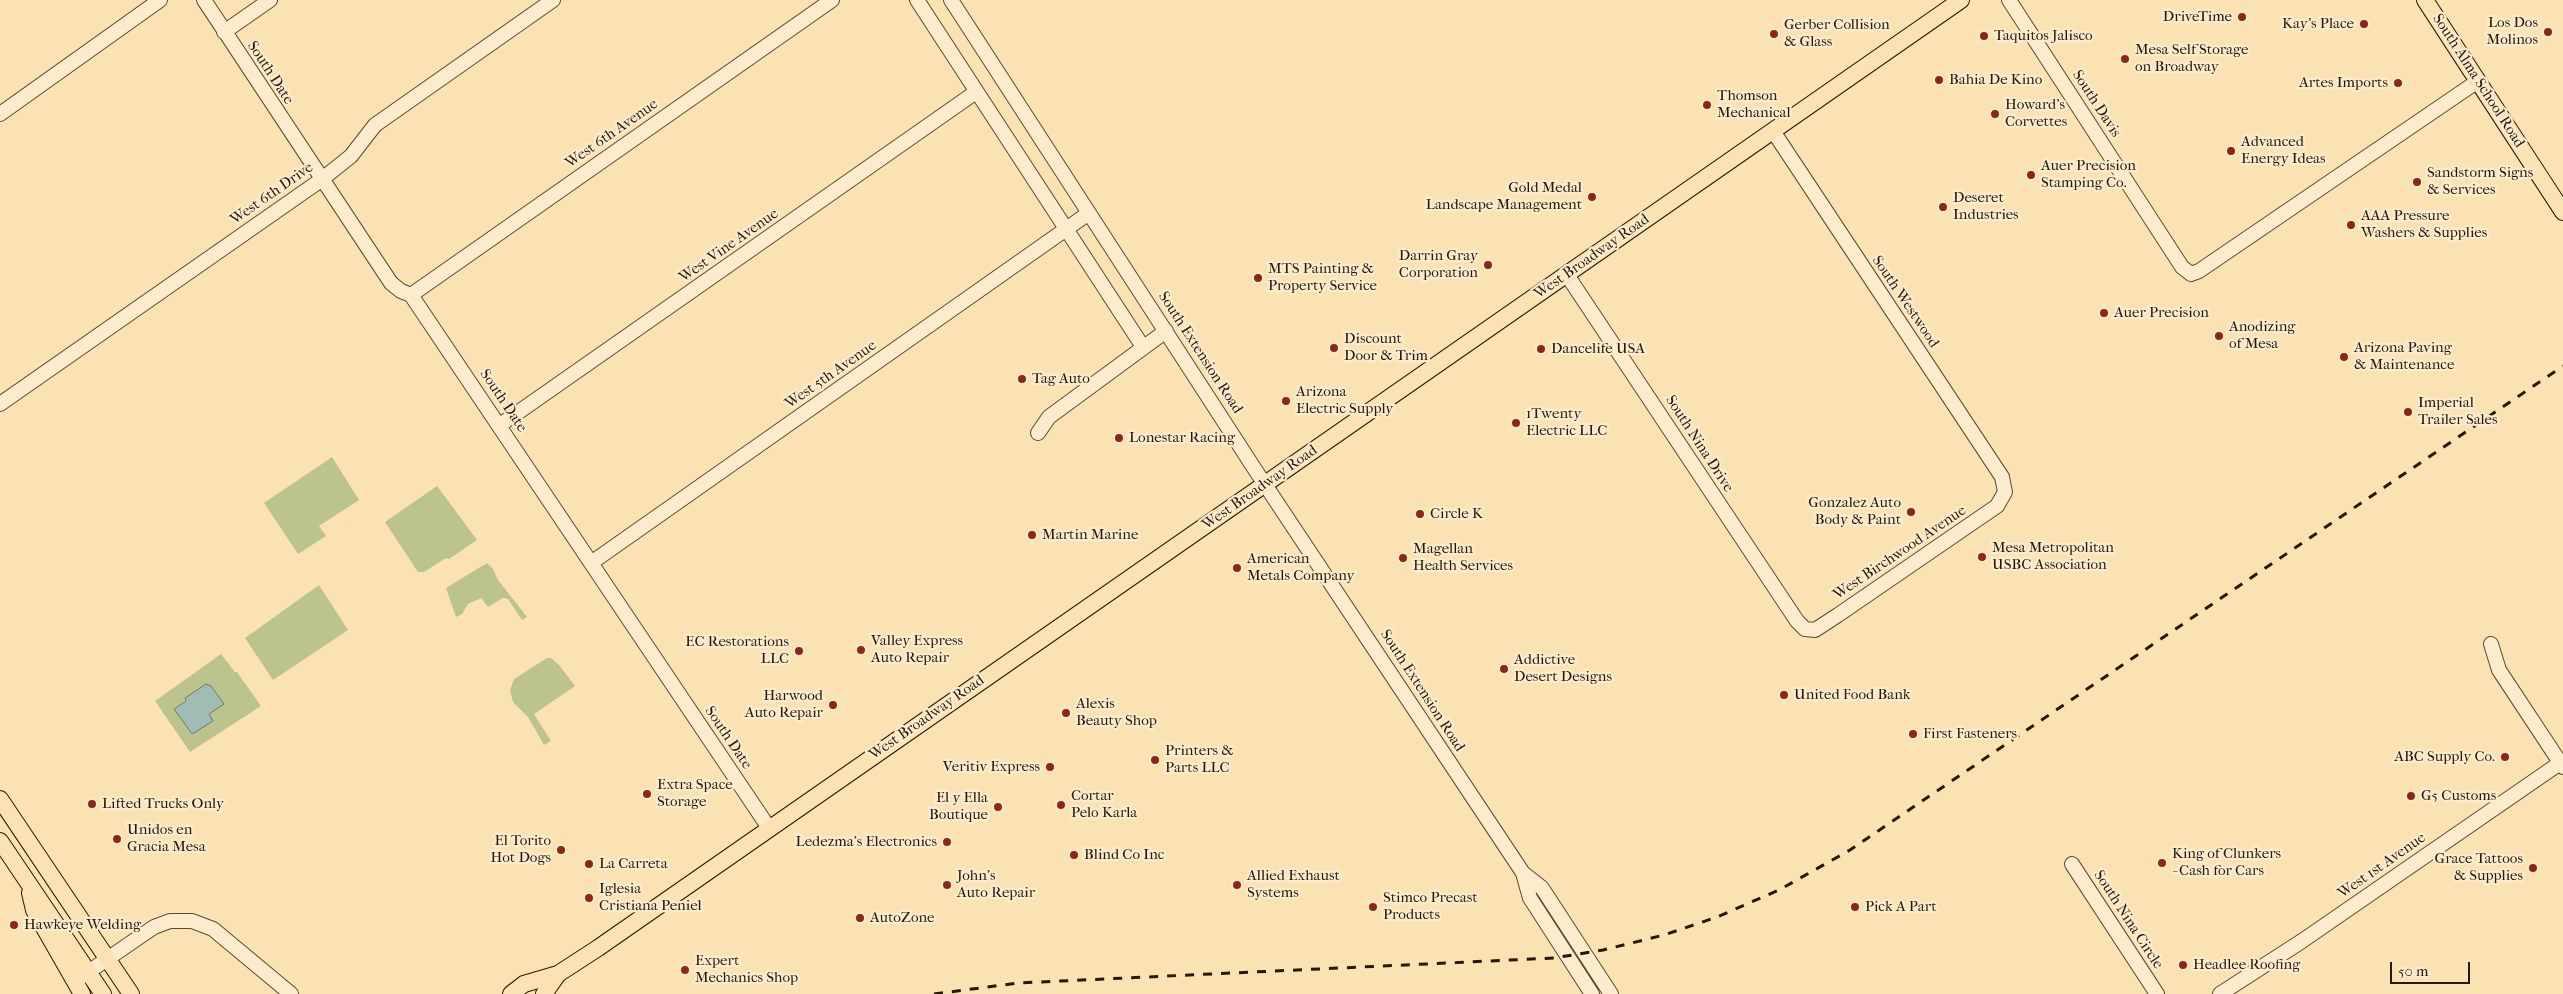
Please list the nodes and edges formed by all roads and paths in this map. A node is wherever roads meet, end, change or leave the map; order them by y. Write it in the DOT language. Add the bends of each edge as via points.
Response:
graph roads {
  1 [pos="160,0"];
  2 [pos="204,0"];
  3 [pos="270,0"];
  4 [pos="553,0"];
  5 [pos="832,0"];
  6 [pos="917,0"];
  7 [pos="950,0"];
  8 [pos="1961,0"];
  9 [pos="2009,0"];
  10 [pos="2425,0"];
  11 [pos="224,32"];
  12 [pos="2478,81"];
  13 [pos="976,92"];
  14 [pos="0,114"];
  15 [pos="1773,131"];
  16 [pos="321,180"];
  17 [pos="2563,212"];
  18 [pos="1090,213"];
  19 [pos="1066,230"];
  20 [pos="1567,275"];
  21 [pos="411,295"];
  22 [pos="1166,331"];
  23 [pos="1143,347"];
  24 [pos="0,404"];
  25 [pos="500,425"];
  26 [pos="1038,433"];
  27 [pos="1265,485"];
  28 [pos="2005,492"];
  29 [pos="591,563"];
  30 [pos="1805,629"];
  31 [pos="2492,644"];
  32 [pos="2562,765"];
  33 [pos="0,799"];
  34 [pos="769,828"];
  35 [pos="0,841"];
  36 [pos="2072,864"];
  37 [pos="1523,873"];
  38 [pos="28,881"];
  39 [pos="108,960"];
  40 [pos="88,972"];
  41 [pos="558,974"];
  42 [pos="78,988"];
  43 [pos="103,994"];
  44 [pos="131,994"];
  45 [pos="291,994"];
  46 [pos="511,994"];
  47 [pos="544,994"];
  48 [pos="1592,994"];
  49 [pos="1611,994"];
  50 [pos="2157,994"];
  51 [pos="2220,994"];
  1 -- 14 [label="street"];
  2 -- 11 [label="street, South Date"];
  3 -- 11 [label="street"];
  4 -- 16 [label="street, West 6th Drive" via="375,124 351,156"];
  5 -- 21 [label="street, West 6th Avenue"];
  6 -- 13 [label="street"];
  7 -- 18 [label="street, South Extension Road"];
  8 -- 15 [label="main road, West Broadway Road"];
  9 -- 12 [label="street, South Davis" via="2182,267 2191,274"];
  10 -- 12 [label="main road, South Alma School Road"];
  11 -- 16 [label="street, South Date"];
  12 -- 17 [label="main road, South Alma School Road"];
  13 -- 19 [label="street"];
  13 -- 25 [label="street, West Vine Avenue"];
  15 -- 20 [label="main road, West Broadway Road"];
  15 -- 28 [label="street, South Westwood" via="2002,477"];
  16 -- 21 [label="street, South Date" via="390,283"];
  16 -- 24 [label="street, West 6th Drive"];
  18 -- 19 [label="street, West 5th Avenue"];
  18 -- 22 [label="street, South Extension Road"];
  19 -- 23 [label="street"];
  19 -- 29 [label="street, West 5th Avenue"];
  20 -- 27 [label="main road, West Broadway Road"];
  20 -- 30 [label="street, South Nina Drive"];
  21 -- 25 [label="street, South Date"];
  22 -- 23 [label="street"];
  22 -- 27 [label="street, South Extension Road"];
  23 -- 26 [label="street" via="1049,417"];
  25 -- 29 [label="street, South Date"];
  27 -- 34 [label="main road, West Broadway Road"];
  27 -- 37 [label="street, South Extension Road"];
  28 -- 30 [label="street, West Birchwood Avenue" via="1997,506 1898,575 1815,630"];
  29 -- 34 [label="street, South Date"];
  31 -- 32 [label="street" via="2499,670"];
  32 -- 51 [label="street, West 1st Avenue"];
  33 -- 39 [label="main road"];
  34 -- 41 [label="main road, West Broadway Road"];
  35 -- 38 [label="main road"];
  36 -- 50 [label="street, South Nina Circle"];
  37 -- 48 [label="street, South Extension Road" via="1530,898"];
  37 -- 49 [label="street, South Extension Road" via="1542,888"];
  38 -- 40 [label="main road"];
  38 -- 42 [label="main road" via="34,910"];
  39 -- 40 [label="street"];
  39 -- 44 [label="main road"];
  39 -- 45 [label="street" via="154,928 170,921 192,921 202,923 219,934"];
  40 -- 42 [label="street"];
  40 -- 43 [label="main road"];
  41 -- 46 [label="main road, West Broadway Road" via="524,984"];
  41 -- 47 [label="main road, West Broadway Road"];
}
